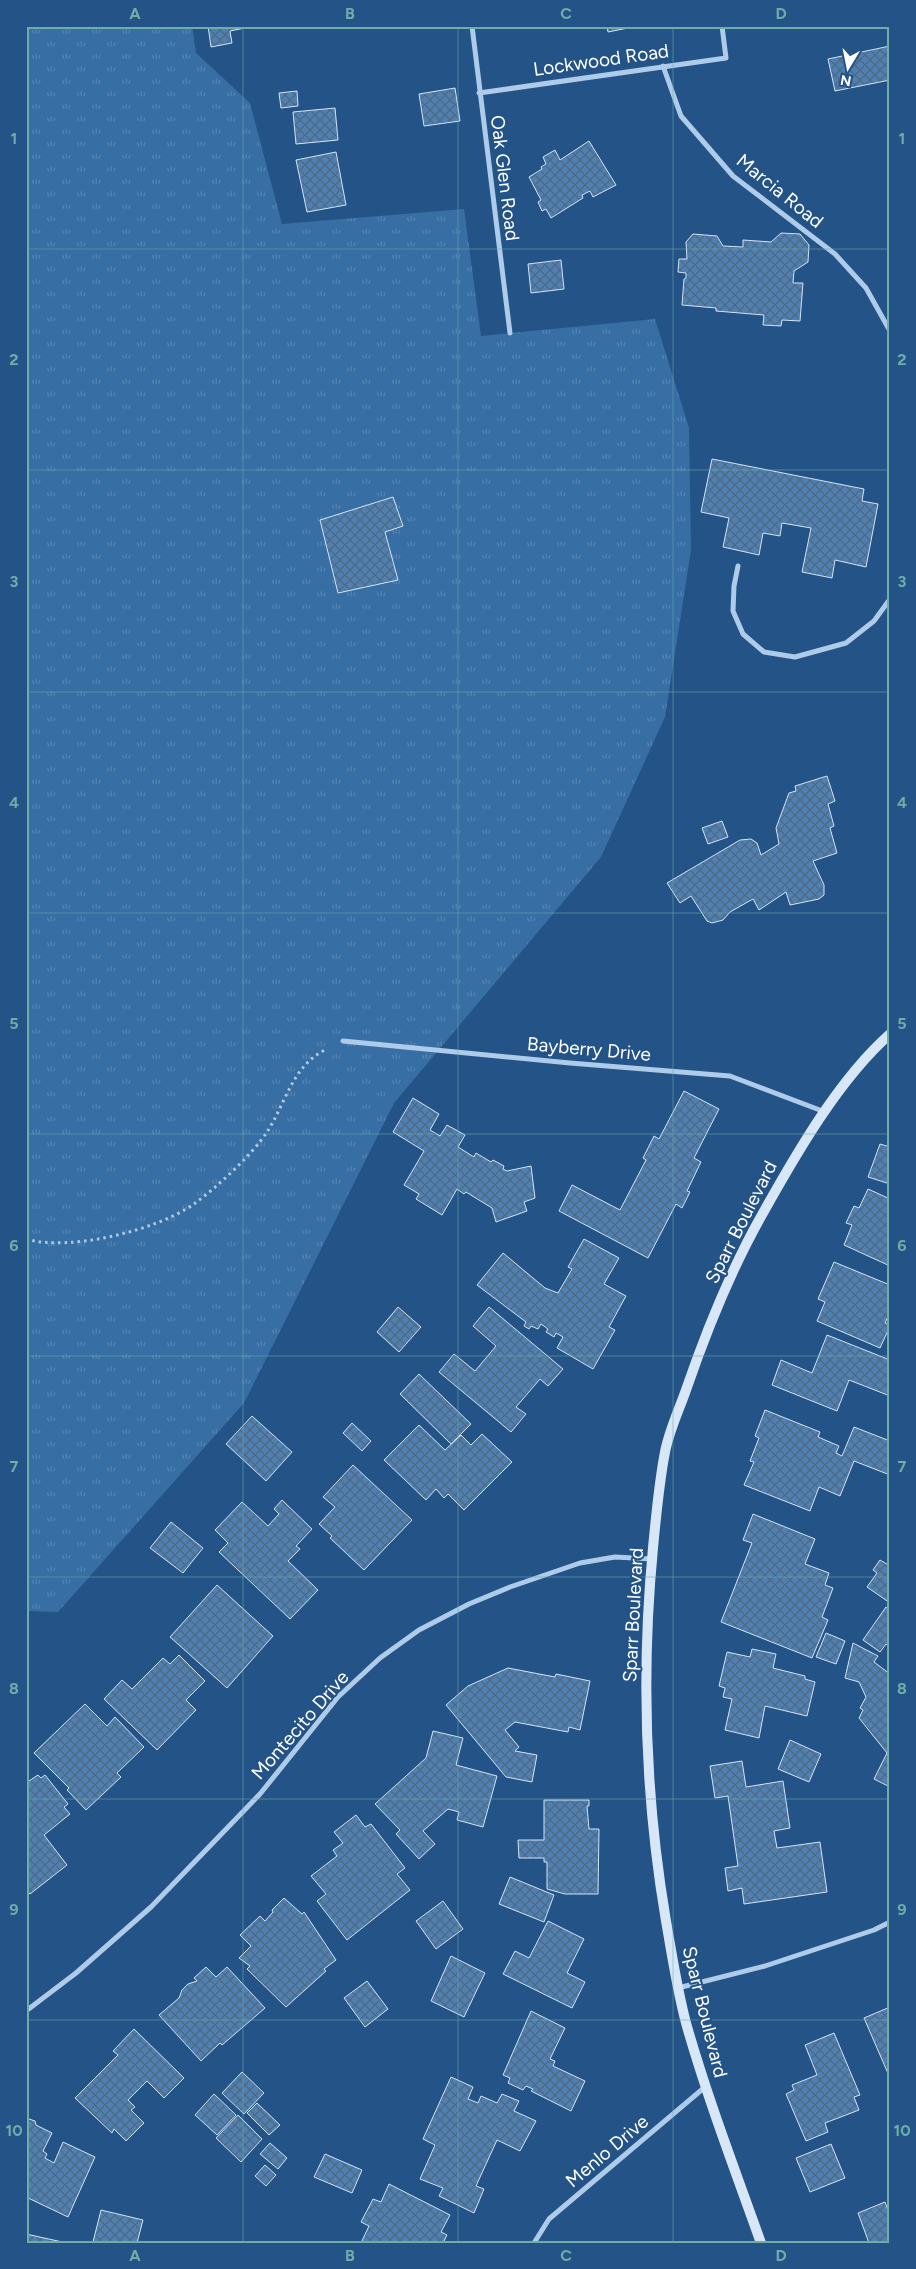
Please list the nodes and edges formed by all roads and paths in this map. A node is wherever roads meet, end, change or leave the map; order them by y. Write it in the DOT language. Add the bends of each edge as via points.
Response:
graph roads {
  1 [pos="472,26"];
  2 [pos="722,26"];
  3 [pos="664,66"];
  4 [pos="479,93"];
  5 [pos="890,331"];
  6 [pos="510,334"];
  7 [pos="738,566"];
  8 [pos="890,599"];
  9 [pos="890,1034"];
  10 [pos="343,1041"];
  11 [pos="826,1112"];
  12 [pos="26,1239"];
  13 [pos="652,1559"];
  14 [pos="890,1922"];
  15 [pos="678,1988"];
  16 [pos="26,2011"];
  17 [pos="706,2087"];
  18 [pos="534,2243"];
  19 [pos="761,2243"];
  1 -- 4 [label="street, Oak Glen Road"];
  2 -- 3 [label="street, Lockwood Road" via="726,58"];
  3 -- 4 [label="street, Lockwood Road"];
  3 -- 5 [label="street, Marcia Road" via="681,116 733,176 835,254 866,288"];
  4 -- 6 [label="street, Oak Glen Road"];
  7 -- 8 [label="street" via="733,611 743,634 764,652 795,657 846,643 874,621"];
  9 -- 11 [label="street, Sparr Boulevard" via="855,1072"];
  10 -- 11 [label="street, Bayberry Drive" via="730,1076"];
  10 -- 12 [label="path" via="317,1054 295,1078 266,1133 228,1176 193,1205 145,1227 89,1241 40,1243"];
  11 -- 13 [label="street, Sparr Boulevard" via="794,1158 744,1247 700,1347 666,1449"];
  13 -- 15 [label="street, Sparr Boulevard" via="646,1641 648,1784 661,1892"];
  13 -- 16 [label="street, Montecito Drive" via="615,1557 580,1563 510,1587 419,1630 380,1658 338,1697 260,1794 151,1907 76,1973"];
  14 -- 15 [label="street" via="765,1966"];
  15 -- 17 [label="street, Sparr Boulevard"];
  17 -- 18 [label="street, Menlo Drive" via="549,2219"];
  17 -- 19 [label="street, Sparr Boulevard"];
}
